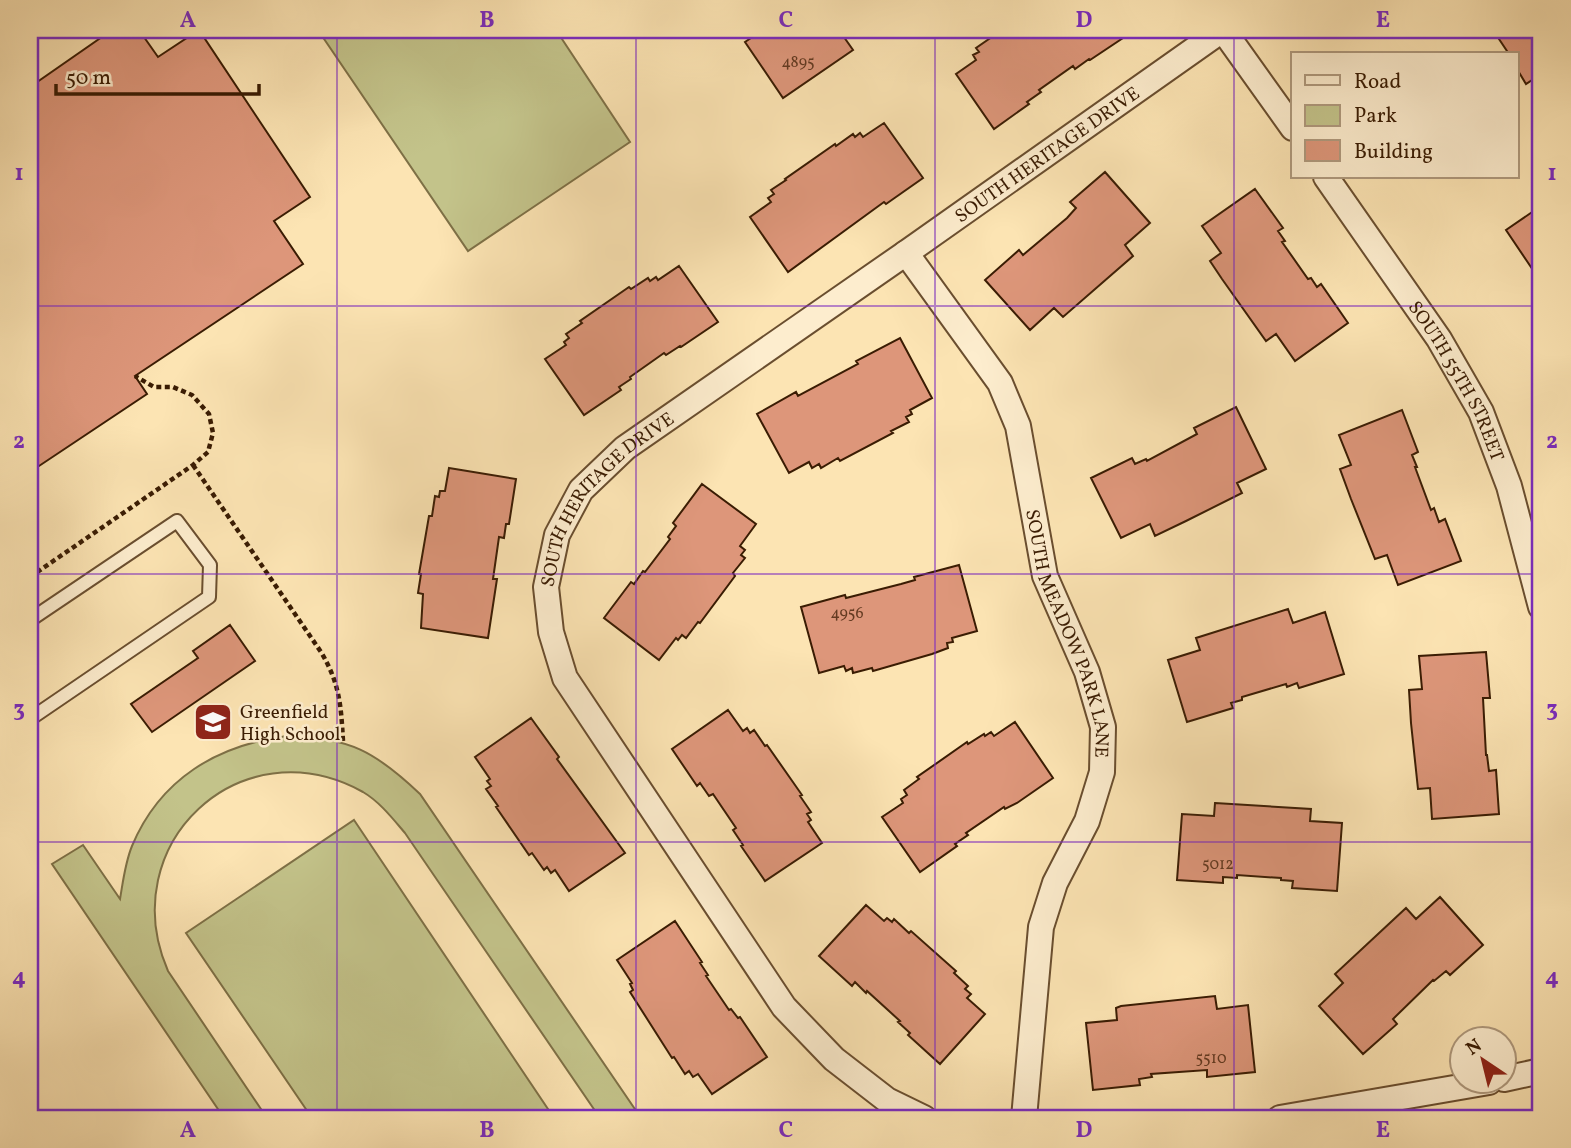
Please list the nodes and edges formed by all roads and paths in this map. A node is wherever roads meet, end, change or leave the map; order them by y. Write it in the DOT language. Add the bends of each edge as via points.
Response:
graph roads {
  1 [pos="1222,30"];
  2 [pos="1291,125"];
  3 [pos="1327,178"];
  4 [pos="906,253"];
  5 [pos="135,376"];
  6 [pos="193,465"];
  7 [pos="30,577"];
  8 [pos="1541,607"];
  9 [pos="30,621"];
  10 [pos="30,719"];
  11 [pos="343,741"];
  12 [pos="1541,1072"];
  13 [pos="1518,1076"];
  14 [pos="1448,1089"];
  15 [pos="924,1118"];
  16 [pos="1024,1118"];
  17 [pos="1280,1118"];
  1 -- 2 [label="street"];
  1 -- 4 [label="street, SOUTH HERITAGE DRIVE"];
  3 -- 8 [label="street, SOUTH 55TH STREET" via="1439,339 1481,412 1509,486"];
  4 -- 15 [label="street, SOUTH HERITAGE DRIVE" via="625,448 581,490 557,535 546,587 551,632 565,678 784,1007 834,1059 887,1100"];
  4 -- 16 [label="street, SOUTH MEADOW PARK LANE" via="1000,383 1018,426 1045,576 1087,671 1103,727 1102,772 1087,821 1055,883 1041,927"];
  5 -- 6 [label="path" via="154,387 173,387 192,395 209,414 213,433 208,452"];
  6 -- 7 [label="path"];
  6 -- 11 [label="path" via="334,674"];
  9 -- 10 [label="lane" via="177,521 209,565 209,597"];
  12 -- 13 [label="street"];
  14 -- 17 [label="street"];
}
